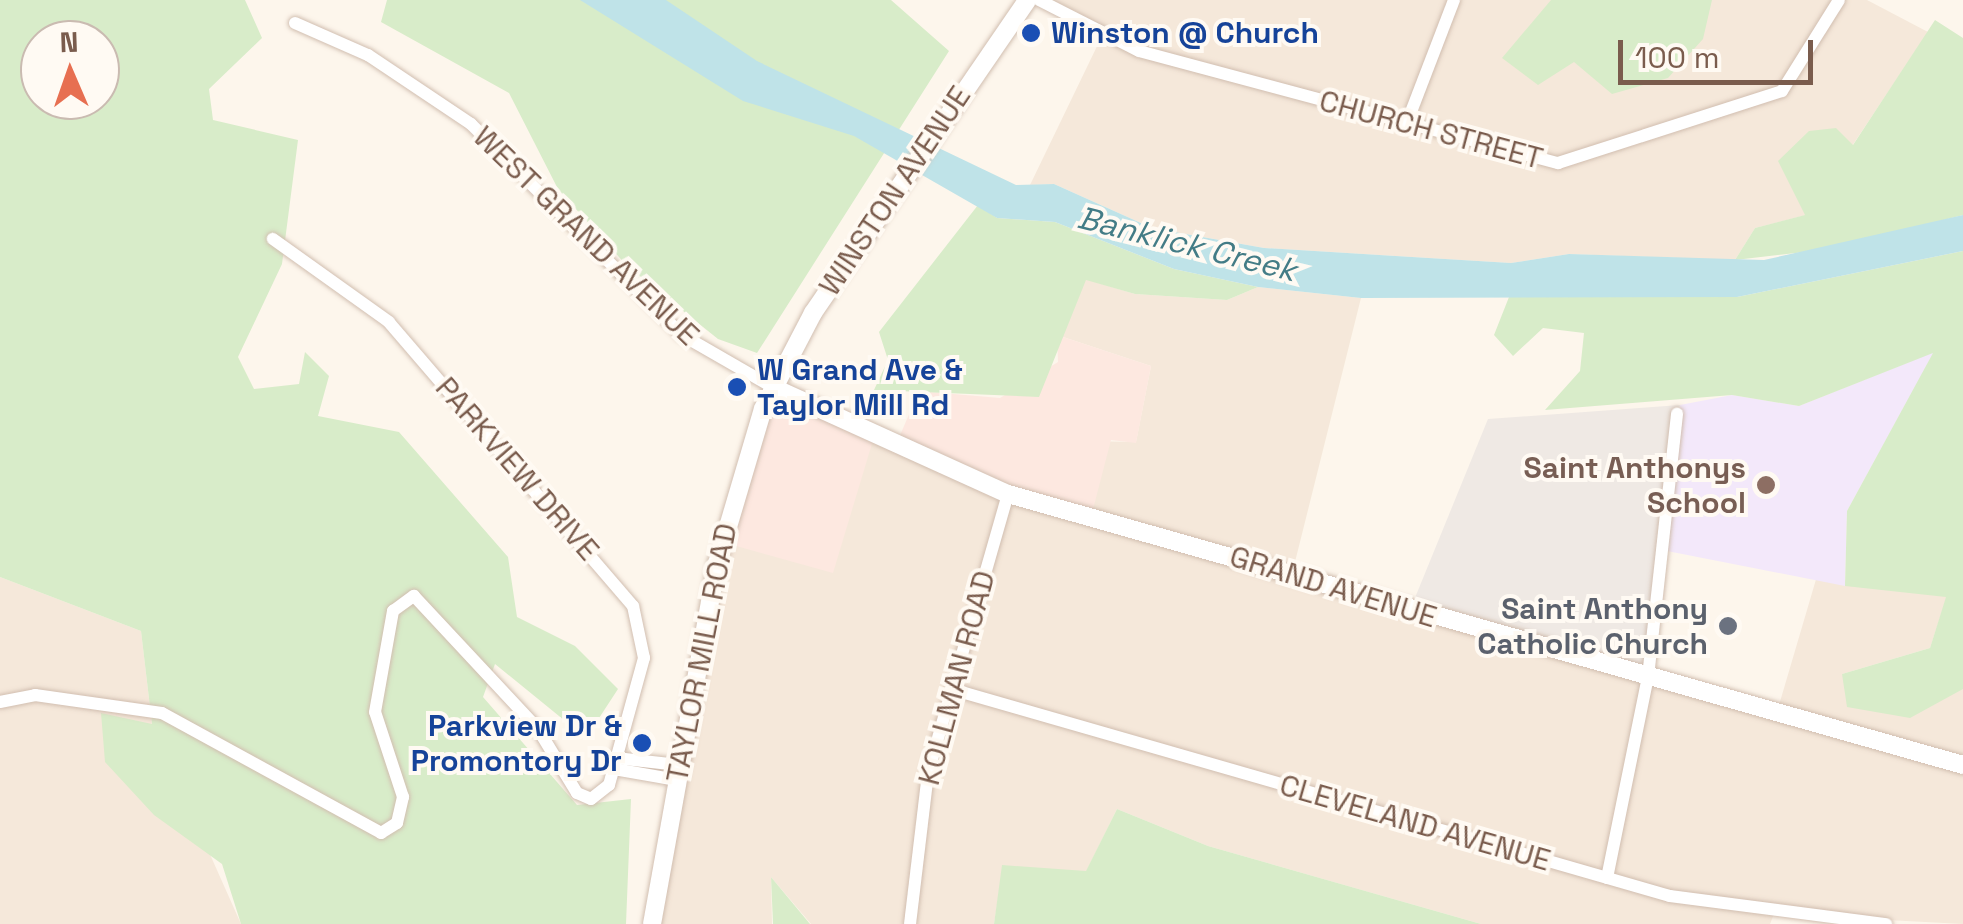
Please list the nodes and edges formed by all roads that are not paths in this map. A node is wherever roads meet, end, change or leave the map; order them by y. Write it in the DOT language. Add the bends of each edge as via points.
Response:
graph roads {
  1 [pos="1027,0"];
  2 [pos="1039,0"];
  3 [pos="1454,0"];
  4 [pos="1840,0"];
  5 [pos="295,23"];
  6 [pos="1406,125"];
  7 [pos="273,239"];
  8 [pos="774,388"];
  9 [pos="1677,414"];
  10 [pos="1008,494"];
  11 [pos="1648,677"];
  12 [pos="950,689"];
  13 [pos="0,702"];
  14 [pos="615,764"];
  15 [pos="1963,765"];
  16 [pos="678,773"];
  17 [pos="1607,878"];
  18 [pos="652,924"];
  19 [pos="910,924"];
  20 [pos="1886,924"];
  1 -- 8 [label="street, WINSTON AVENUE" via="875,220"];
  2 -- 6 [label="street, CHURCH STREET" via="1139,52"];
  3 -- 6 [label="street"];
  4 -- 6 [label="street, CHURCH STREET" via="1782,92 1591,158 1538,160"];
  5 -- 8 [label="street, WEST GRAND AVENUE" via="368,55 472,124 682,335"];
  7 -- 14 [label="street, PARKVIEW DRIVE" via="389,322 633,606 644,658"];
  8 -- 10 [label="street, GRAND AVENUE"];
  8 -- 16 [label="street, TAYLOR MILL ROAD" via="724,532"];
  9 -- 11 [label="street"];
  10 -- 11 [label="street, GRAND AVENUE"];
  10 -- 12 [label="street, KOLLMAN ROAD"];
  11 -- 15 [label="street, GRAND AVENUE"];
  11 -- 17 [label="street"];
  12 -- 17 [label="street, CLEVELAND AVENUE"];
  12 -- 19 [label="street, KOLLMAN ROAD" via="928,773"];
  13 -- 14 [label="street" via="35,695 162,713 381,833 397,823 403,797 374,712 392,610 414,596 538,729 576,793 599,796"];
  14 -- 16 [label="street"];
  16 -- 18 [label="street, TAYLOR MILL ROAD"];
  17 -- 20 [label="street, CLEVELAND AVENUE" via="1740,910"];
}
